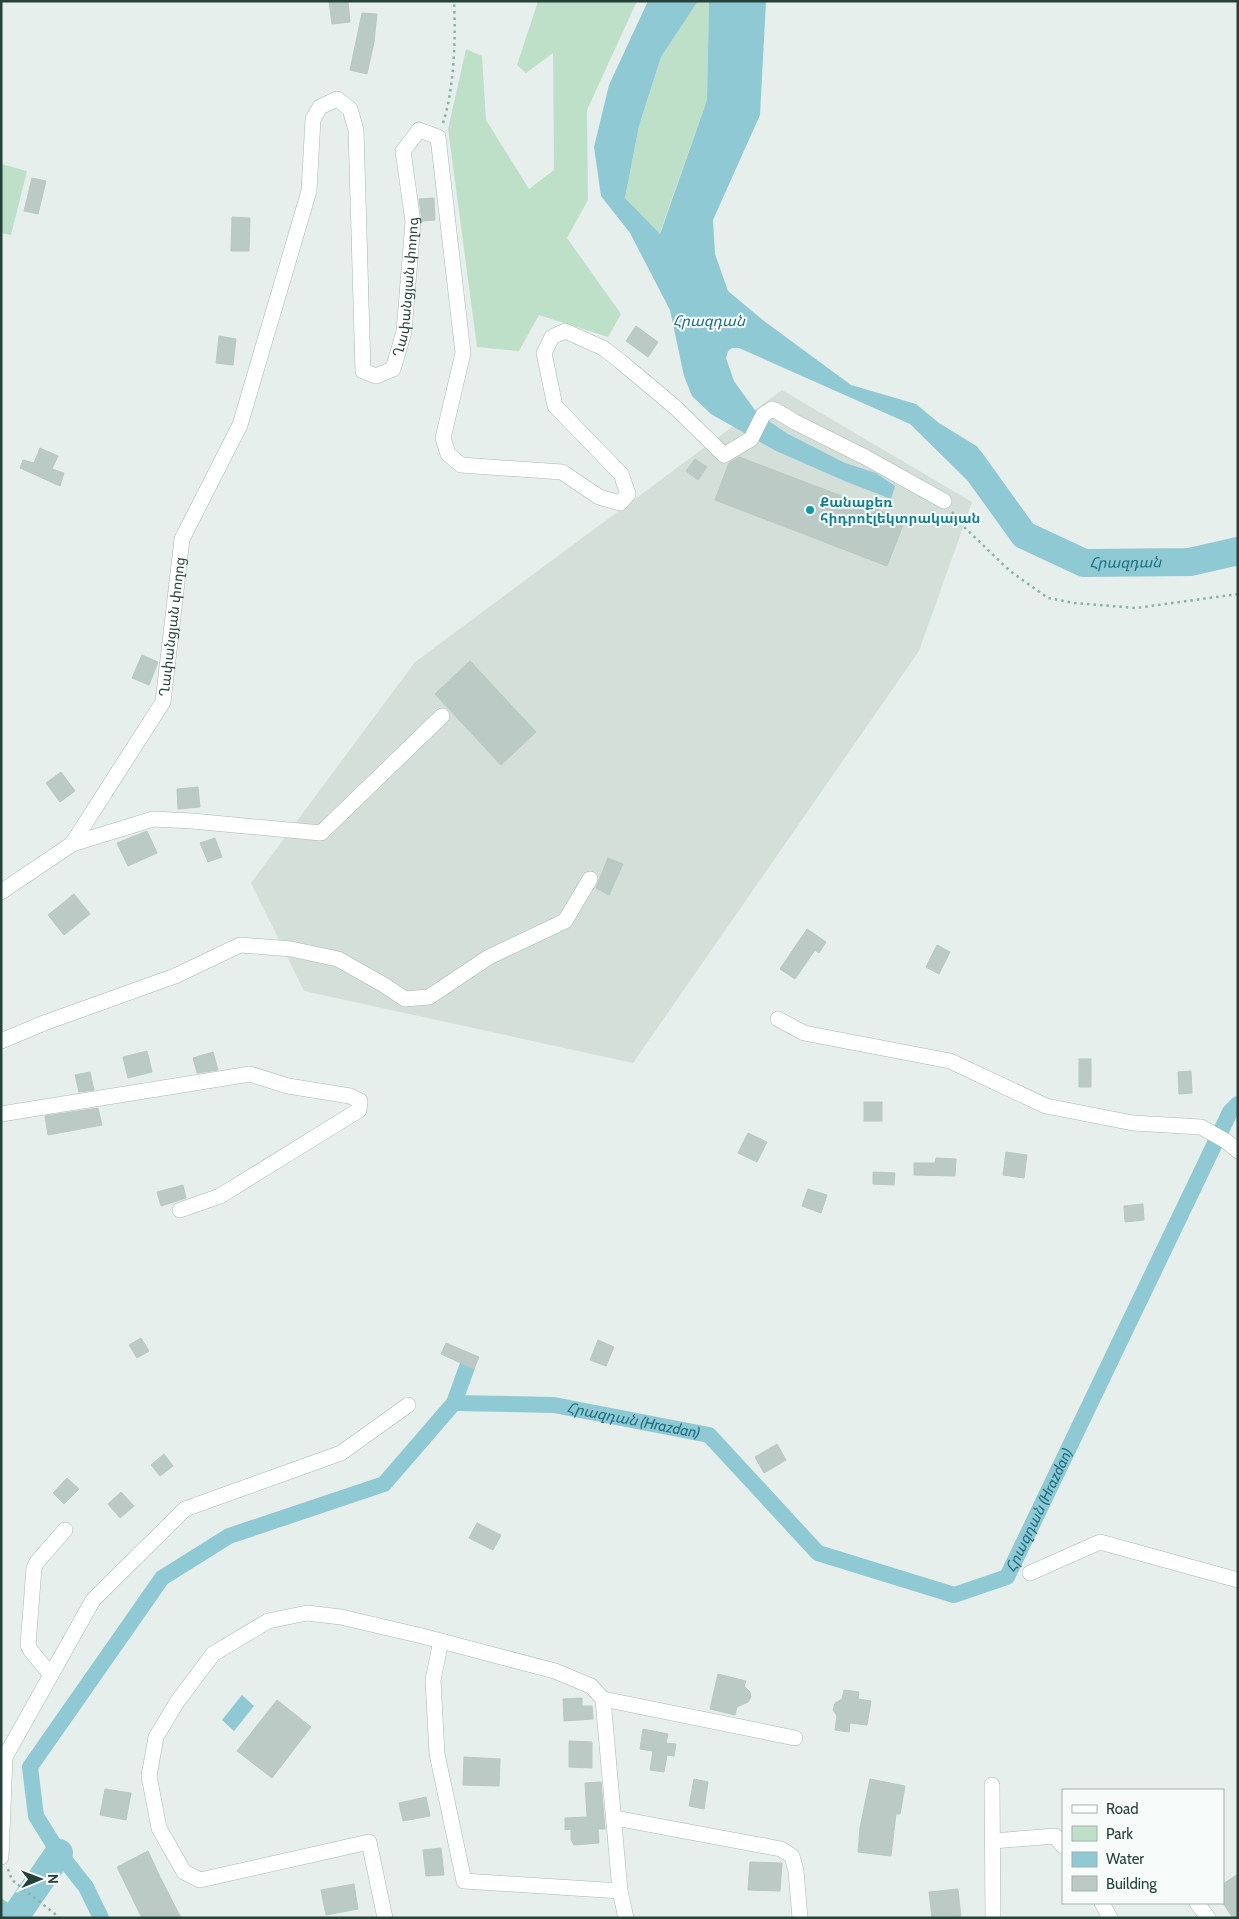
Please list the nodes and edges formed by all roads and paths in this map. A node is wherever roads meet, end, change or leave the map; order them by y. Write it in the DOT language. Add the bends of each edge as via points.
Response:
graph roads {
  1 [pos="454,1"];
  2 [pos="438,137"];
  3 [pos="944,501"];
  4 [pos="1238,594"];
  5 [pos="442,716"];
  6 [pos="72,844"];
  7 [pos="590,879"];
  8 [pos="1,892"];
  9 [pos="778,1019"];
  10 [pos="1,1041"];
  11 [pos="1,1114"];
  12 [pos="1238,1152"];
  13 [pos="180,1210"];
  14 [pos="408,1406"];
  15 [pos="65,1530"];
  16 [pos="1030,1573"];
  17 [pos="1238,1580"];
  18 [pos="441,1641"];
  19 [pos="51,1675"];
  20 [pos="603,1699"];
  21 [pos="795,1738"];
  22 [pos="992,1785"];
  23 [pos="615,1818"];
  24 [pos="993,1841"];
  25 [pos="1062,1845"];
  26 [pos="1,1857"];
  27 [pos="12,1880"];
  28 [pos="620,1891"];
  29 [pos="1103,1904"];
  30 [pos="1198,1904"];
  31 [pos="60,1918"];
  32 [pos="385,1918"];
  33 [pos="626,1918"];
  34 [pos="800,1918"];
  35 [pos="993,1918"];
  36 [pos="1110,1918"];
  37 [pos="1208,1918"];
  1 -- 2 [label="path" via="449,105"];
  2 -- 3 [label="street" via="463,353 444,438 448,454 461,465 562,472 599,496 620,503 628,494 621,474 555,406 544,353 552,337 565,331 603,348 620,361 676,408 724,455 751,438 763,415 772,409"];
  2 -- 6 [label="street, Ղափանցյան փողոց" via="419,130 403,151 413,222 404,332 393,369 376,376 363,371 356,130 350,109 337,99 320,107 313,119 309,191 240,425 182,539 163,702"];
  3 -- 4 [label="path" via="987,550 1026,584 1048,598 1136,608"];
  5 -- 6 [label="street" via="321,833 153,819"];
  6 -- 8 [label="street, Ղափանցյան փողոց"];
  7 -- 10 [label="street" via="565,921 489,957 429,997 405,999 338,959 291,949 240,946 175,976"];
  9 -- 12 [label="street" via="804,1033 950,1062 1046,1106 1133,1123 1201,1126"];
  11 -- 13 [label="street" via="250,1074 288,1086 350,1096 360,1101 359,1110 220,1196"];
  14 -- 19 [label="street" via="341,1454 185,1509 93,1600"];
  15 -- 19 [label="street" via="37,1562 33,1576 28,1645"];
  16 -- 17 [label="street" via="1100,1542"];
  18 -- 20 [label="street" via="555,1671 591,1686"];
  18 -- 28 [label="street" via="432,1680 438,1754 464,1881"];
  18 -- 32 [label="street" via="341,1617 307,1613 268,1621 213,1654 177,1702 156,1737 150,1776 159,1828 184,1872 200,1880 369,1842"];
  19 -- 26 [label="street" via="5,1757"];
  20 -- 21 [label="street"];
  20 -- 23 [label="street"];
  22 -- 24 [label="street"];
  23 -- 28 [label="street"];
  23 -- 34 [label="street" via="781,1849 792,1856"];
  24 -- 25 [label="street" via="1055,1836"];
  24 -- 35 [label="street"];
  27 -- 31 [label="path"];
  28 -- 33 [label="street"];
  29 -- 36 [label="street"];
  30 -- 37 [label="street"];
}
